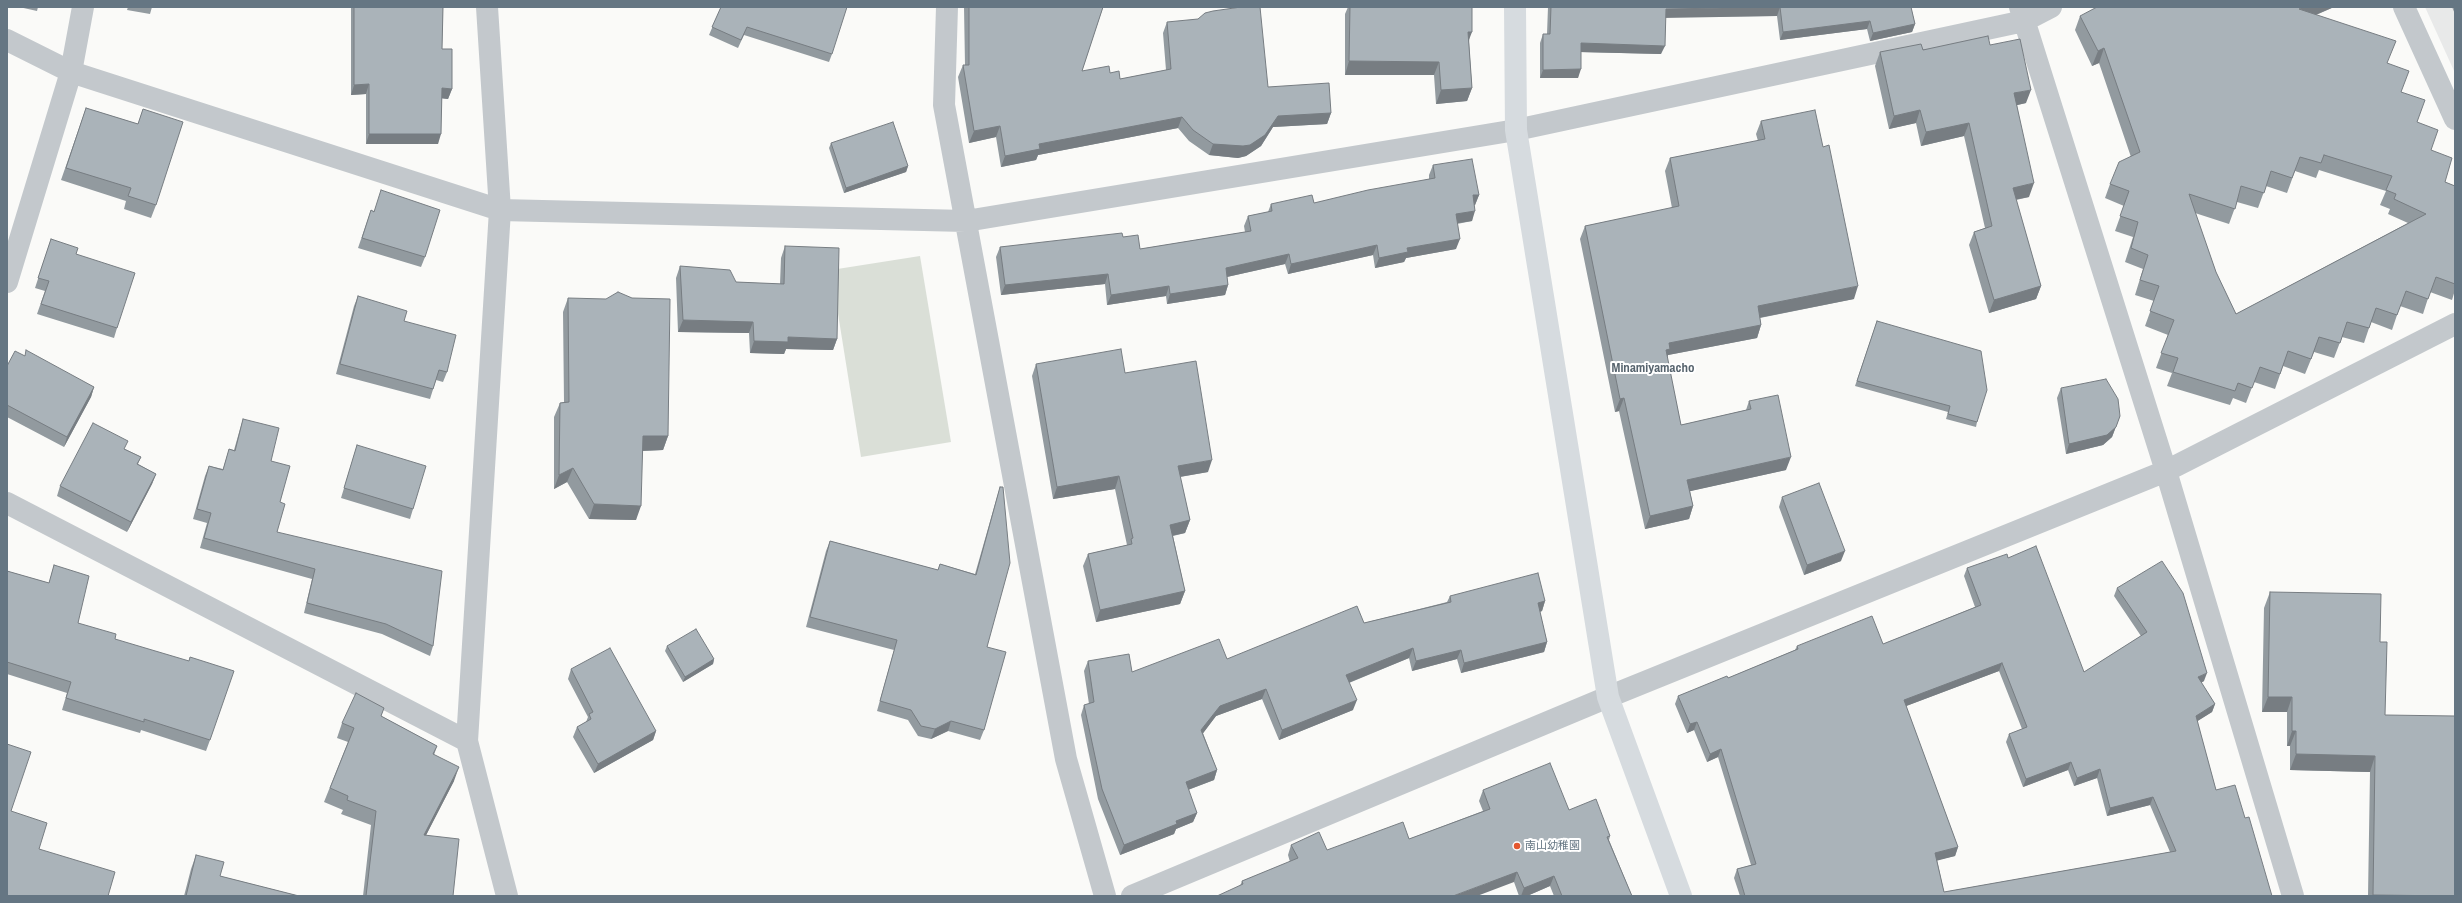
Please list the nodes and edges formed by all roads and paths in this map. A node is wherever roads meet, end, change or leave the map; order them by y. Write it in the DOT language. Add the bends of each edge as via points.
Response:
graph roads {
  1 [pos="83,7"];
  2 [pos="487,7"];
  3 [pos="947,7"];
  4 [pos="1515,7"];
  5 [pos="2051,7"];
  6 [pos="2404,7"];
  7 [pos="2022,14"];
  8 [pos="7,40"];
  9 [pos="71,72"];
  10 [pos="2455,119"];
  11 [pos="1516,130"];
  12 [pos="500,210"];
  13 [pos="966,222"];
  14 [pos="7,282"];
  15 [pos="2455,324"];
  16 [pos="2166,471"];
  17 [pos="7,503"];
  18 [pos="1608,697"];
  19 [pos="467,741"];
  20 [pos="507,896"];
  21 [pos="1105,896"];
  22 [pos="1132,896"];
  23 [pos="1680,896"];
  24 [pos="2293,896"];
  1 -- 9 [label="street"];
  2 -- 12 [label="street"];
  3 -- 13 [label="street" via="944,105"];
  4 -- 11 [label="street"];
  5 -- 7 [label="street"];
  6 -- 10 [label="street"];
  7 -- 11 [label="street"];
  7 -- 16 [label="street"];
  8 -- 9 [label="street"];
  9 -- 12 [label="street"];
  9 -- 14 [label="street"];
  11 -- 13 [label="street"];
  11 -- 18 [label="street"];
  12 -- 13 [label="street"];
  12 -- 19 [label="street"];
  13 -- 21 [label="street" via="1066,759"];
  15 -- 16 [label="street"];
  16 -- 18 [label="street"];
  16 -- 24 [label="street"];
  17 -- 19 [label="street"];
  18 -- 22 [label="street"];
  18 -- 23 [label="street"];
  19 -- 20 [label="street"];
}
